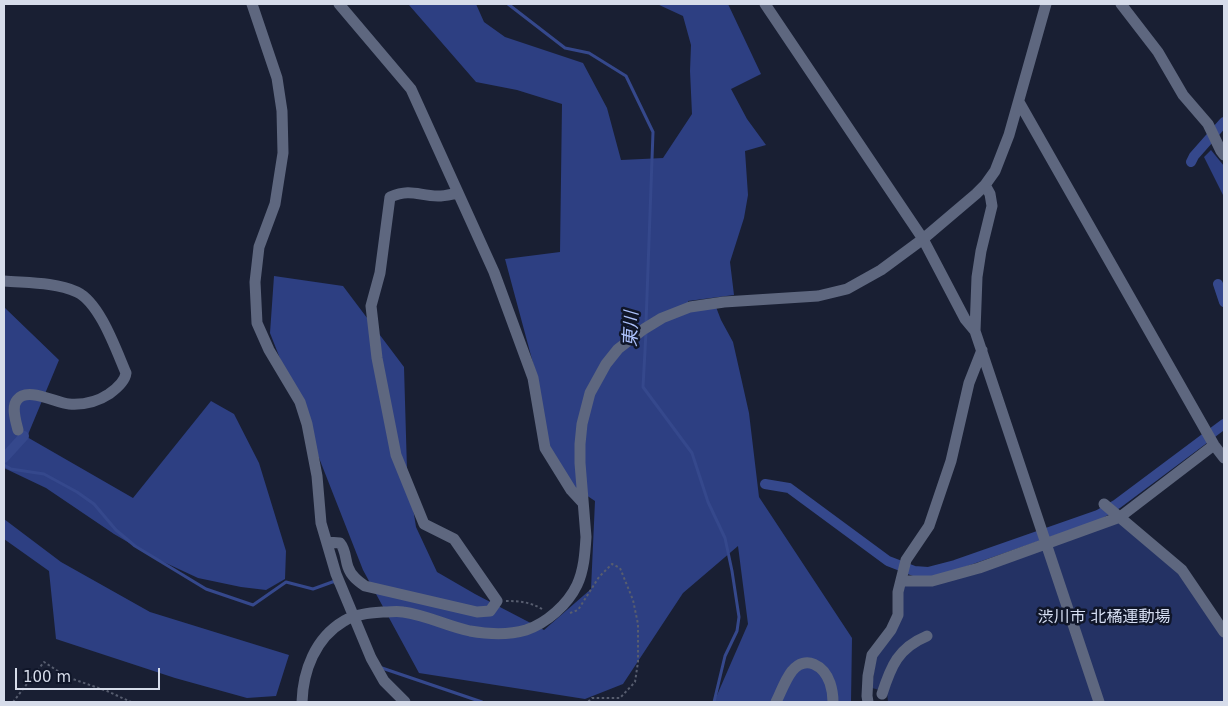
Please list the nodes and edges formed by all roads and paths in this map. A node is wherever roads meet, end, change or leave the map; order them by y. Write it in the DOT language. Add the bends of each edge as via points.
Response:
graph roads {
  1 [pos="252,4"];
  2 [pos="339,4"];
  3 [pos="765,4"];
  4 [pos="1046,4"];
  5 [pos="1120,4"];
  6 [pos="1019,102"];
  7 [pos="1224,155"];
  8 [pos="985,185"];
  9 [pos="458,193"];
  10 [pos="923,239"];
  11 [pos="4,281"];
  12 [pos="975,331"];
  13 [pos="982,350"];
  14 [pos="18,430"];
  15 [pos="1214,445"];
  16 [pos="1224,458"];
  17 [pos="583,503"];
  18 [pos="1104,504"];
  19 [pos="1120,517"];
  20 [pos="327,542"];
  21 [pos="1046,543"];
  22 [pos="901,579"];
  23 [pos="496,601"];
  24 [pos="569,614"];
  25 [pos="552,615"];
  26 [pos="1224,632"];
  27 [pos="927,636"];
  28 [pos="882,694"];
  29 [pos="13,702"];
  30 [pos="131,702"];
  31 [pos="302,702"];
  32 [pos="405,702"];
  33 [pos="588,702"];
  34 [pos="776,702"];
  35 [pos="833,702"];
  36 [pos="868,702"];
  37 [pos="1099,702"];
  1 -- 20 [label="street" via="277,78 282,111 276,204 259,247 255,282 257,323 300,402 307,424 321,523"];
  2 -- 9 [label="street" via="411,89"];
  3 -- 10 [label="street"];
  4 -- 6 [label="street"];
  5 -- 7 [label="street" via="1208,124"];
  6 -- 8 [label="street" via="1003,154"];
  6 -- 15 [label="street"];
  8 -- 10 [label="street"];
  8 -- 12 [label="street" via="992,206 977,277"];
  9 -- 17 [label="street" via="494,272 533,378 545,448"];
  9 -- 23 [label="street" via="437,196 411,191 390,197 380,273 371,306 377,358 396,455 424,524 454,539"];
  10 -- 12 [label="street" via="965,319"];
  10 -- 17 [label="street" via="881,270 835,292 690,307 662,318 618,349 590,393 582,424"];
  11 -- 14 [label="street" via="52,286 84,296 100,315 126,373 113,391 92,403 68,404 35,395 18,398 14,407"];
  12 -- 13 [label="street"];
  13 -- 21 [label="street"];
  13 -- 22 [label="street" via="969,383 951,461 929,526 906,560"];
  15 -- 16 [label="street"];
  15 -- 19 [label="street"];
  17 -- 25 [label="street" via="586,537 582,570 567,601"];
  18 -- 19 [label="street"];
  19 -- 21 [label="street"];
  19 -- 26 [label="street" via="1182,570"];
  20 -- 23 [label="street" via="340,543 348,568 354,578 365,586 477,612 490,611"];
  20 -- 32 [label="street" via="336,574 371,658 384,681"];
  21 -- 22 [label="street" via="979,568 932,581"];
  21 -- 37 [label="street"];
  22 -- 36 [label="street" via="898,615 872,655"];
  23 -- 25 [label="path" via="533,604"];
  24 -- 33 [label="path" via="578,610 599,577 612,564 620,568 638,624 635,682 620,698 592,698"];
  25 -- 31 [label="street" via="527,630 510,633 470,631 403,612 369,613 344,620 315,651 306,674"];
  27 -- 28 [label="street" via="904,649 890,668"];
  29 -- 30 [label="path" via="44,662 67,677"];
  34 -- 35 [label="street" via="793,670 803,662 813,662 823,669 831,683"];
}
